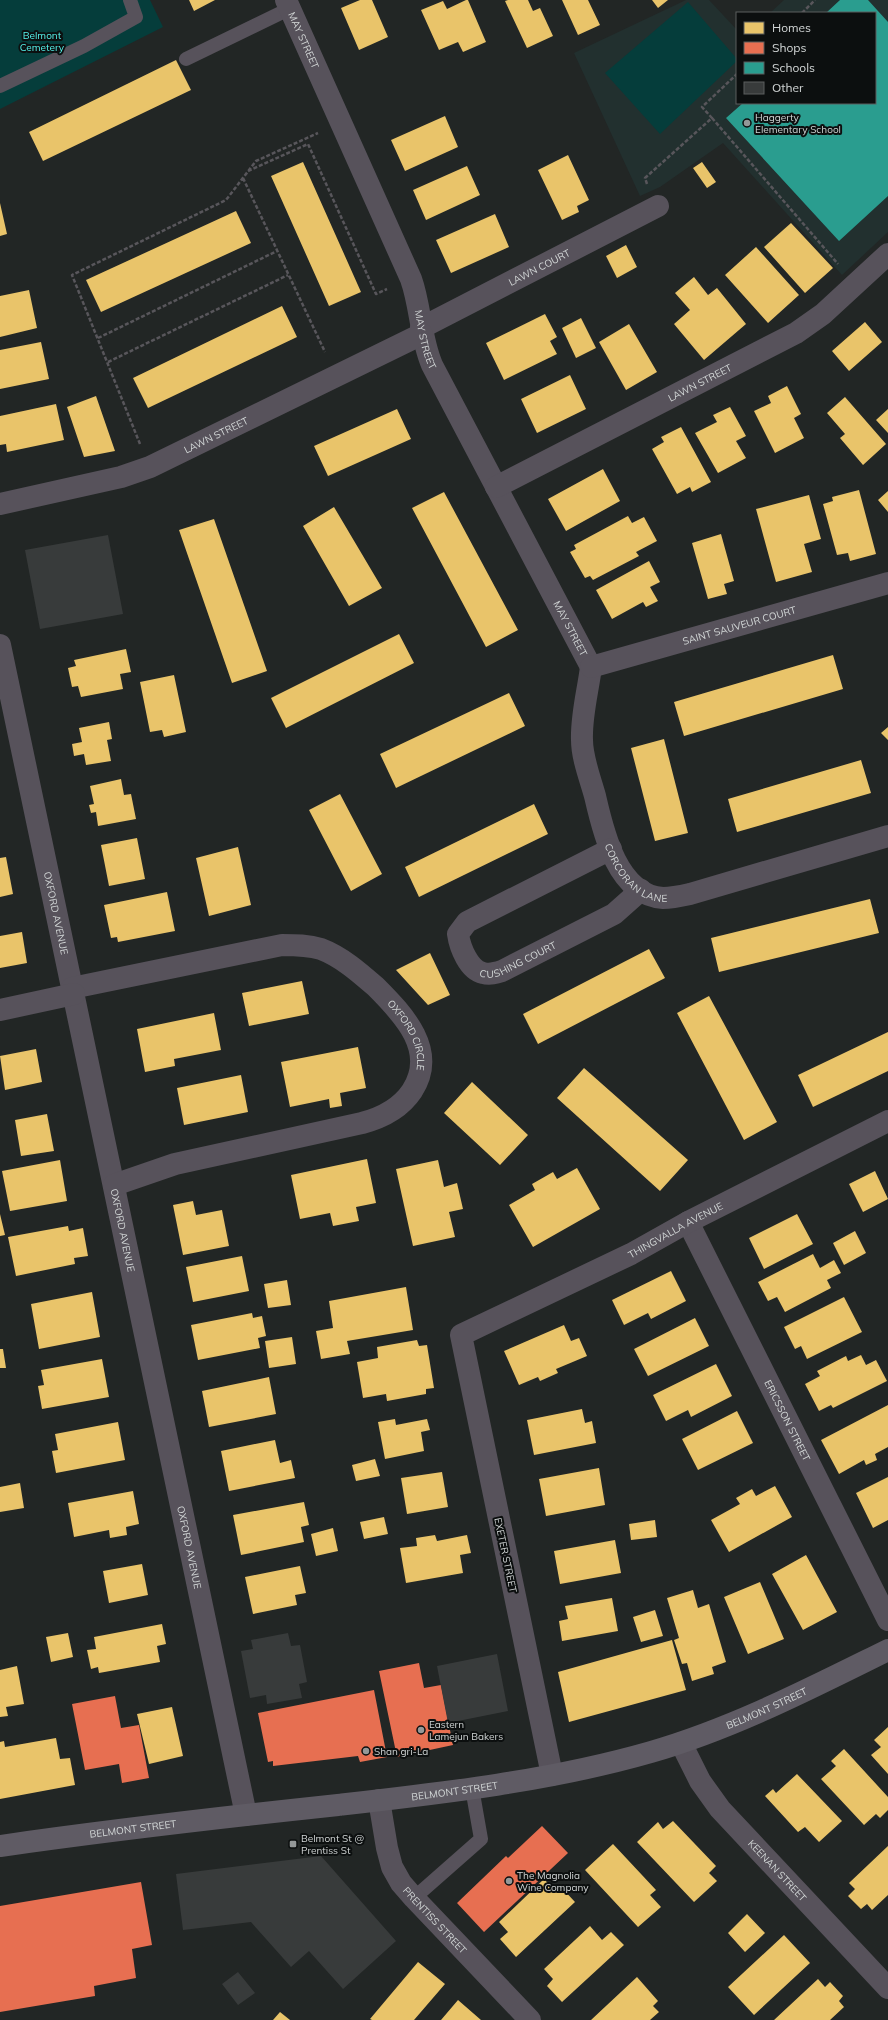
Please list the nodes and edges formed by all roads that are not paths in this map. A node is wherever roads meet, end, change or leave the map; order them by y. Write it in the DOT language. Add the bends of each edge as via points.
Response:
graph roads {
  1 [pos="130,0"];
  2 [pos="288,4"];
  3 [pos="186,59"];
  4 [pos="0,86"];
  5 [pos="658,206"];
  6 [pos="888,254"];
  7 [pos="421,331"];
  8 [pos="496,487"];
  9 [pos="0,504"];
  10 [pos="888,583"];
  11 [pos="0,645"];
  12 [pos="591,667"];
  13 [pos="888,836"];
  14 [pos="610,849"];
  15 [pos="641,890"];
  16 [pos="73,991"];
  17 [pos="0,1010"];
  18 [pos="888,1121"];
  19 [pos="114,1186"];
  20 [pos="688,1222"];
  21 [pos="461,1335"];
  22 [pos="888,1620"];
  23 [pos="888,1650"];
  24 [pos="680,1743"];
  25 [pos="552,1775"];
  26 [pos="472,1788"];
  27 [pos="378,1800"];
  28 [pos="246,1815"];
  29 [pos="0,1846"];
  30 [pos="414,1898"];
  31 [pos="888,1988"];
  32 [pos="530,2020"];
  1 -- 4 [label="lane" via="136,18"];
  2 -- 3 [label="lane"];
  2 -- 7 [label="street, MAY STREET" via="411,279 417,299"];
  5 -- 7 [label="street, LAWN COURT"];
  6 -- 8 [label="street, LAWN STREET" via="823,314 796,333"];
  7 -- 8 [label="street, MAY STREET" via="435,372"];
  7 -- 9 [label="street, LAWN STREET" via="145,469 121,477"];
  8 -- 12 [label="street, MAY STREET"];
  10 -- 12 [label="street, SAINT SAUVEUR COURT"];
  11 -- 16 [label="street, OXFORD AVENUE"];
  12 -- 14 [label="street, CORCORAN LANE" via="582,747"];
  13 -- 15 [label="street, CORCORAN LANE" via="690,894 663,898"];
  14 -- 15 [label="street, CORCORAN LANE" via="624,875"];
  14 -- 15 [label="street, CUSHING COURT" via="467,922 458,934 470,963 484,974 502,971 614,914"];
  16 -- 17 [label="street, OXFORD CIRCLE"];
  16 -- 19 [label="street, OXFORD AVENUE"];
  16 -- 19 [label="street, OXFORD CIRCLE" via="276,946 309,946 346,962 386,997 409,1026 422,1057 420,1076 409,1095 398,1107 381,1117 175,1164"];
  18 -- 20 [label="street, THINGVALLA AVENUE"];
  19 -- 28 [label="street, OXFORD AVENUE"];
  20 -- 21 [label="street, THINGVALLA AVENUE" via="631,1254"];
  20 -- 22 [label="street, ERICSSON STREET"];
  21 -- 25 [label="street, EXETER STREET"];
  23 -- 24 [label="main road, BELMONT STREET" via="769,1707"];
  24 -- 25 [label="main road, BELMONT STREET" via="619,1761"];
  24 -- 31 [label="street, KEENAN STREET" via="700,1781 720,1809"];
  25 -- 26 [label="main road, BELMONT STREET"];
  26 -- 27 [label="main road, BELMONT STREET"];
  26 -- 30 [label="lane" via="481,1839"];
  27 -- 28 [label="main road, BELMONT STREET"];
  27 -- 30 [label="street, PRENTISS STREET" via="392,1867"];
  28 -- 29 [label="main road, BELMONT STREET"];
  30 -- 32 [label="street, PRENTISS STREET"];
}
